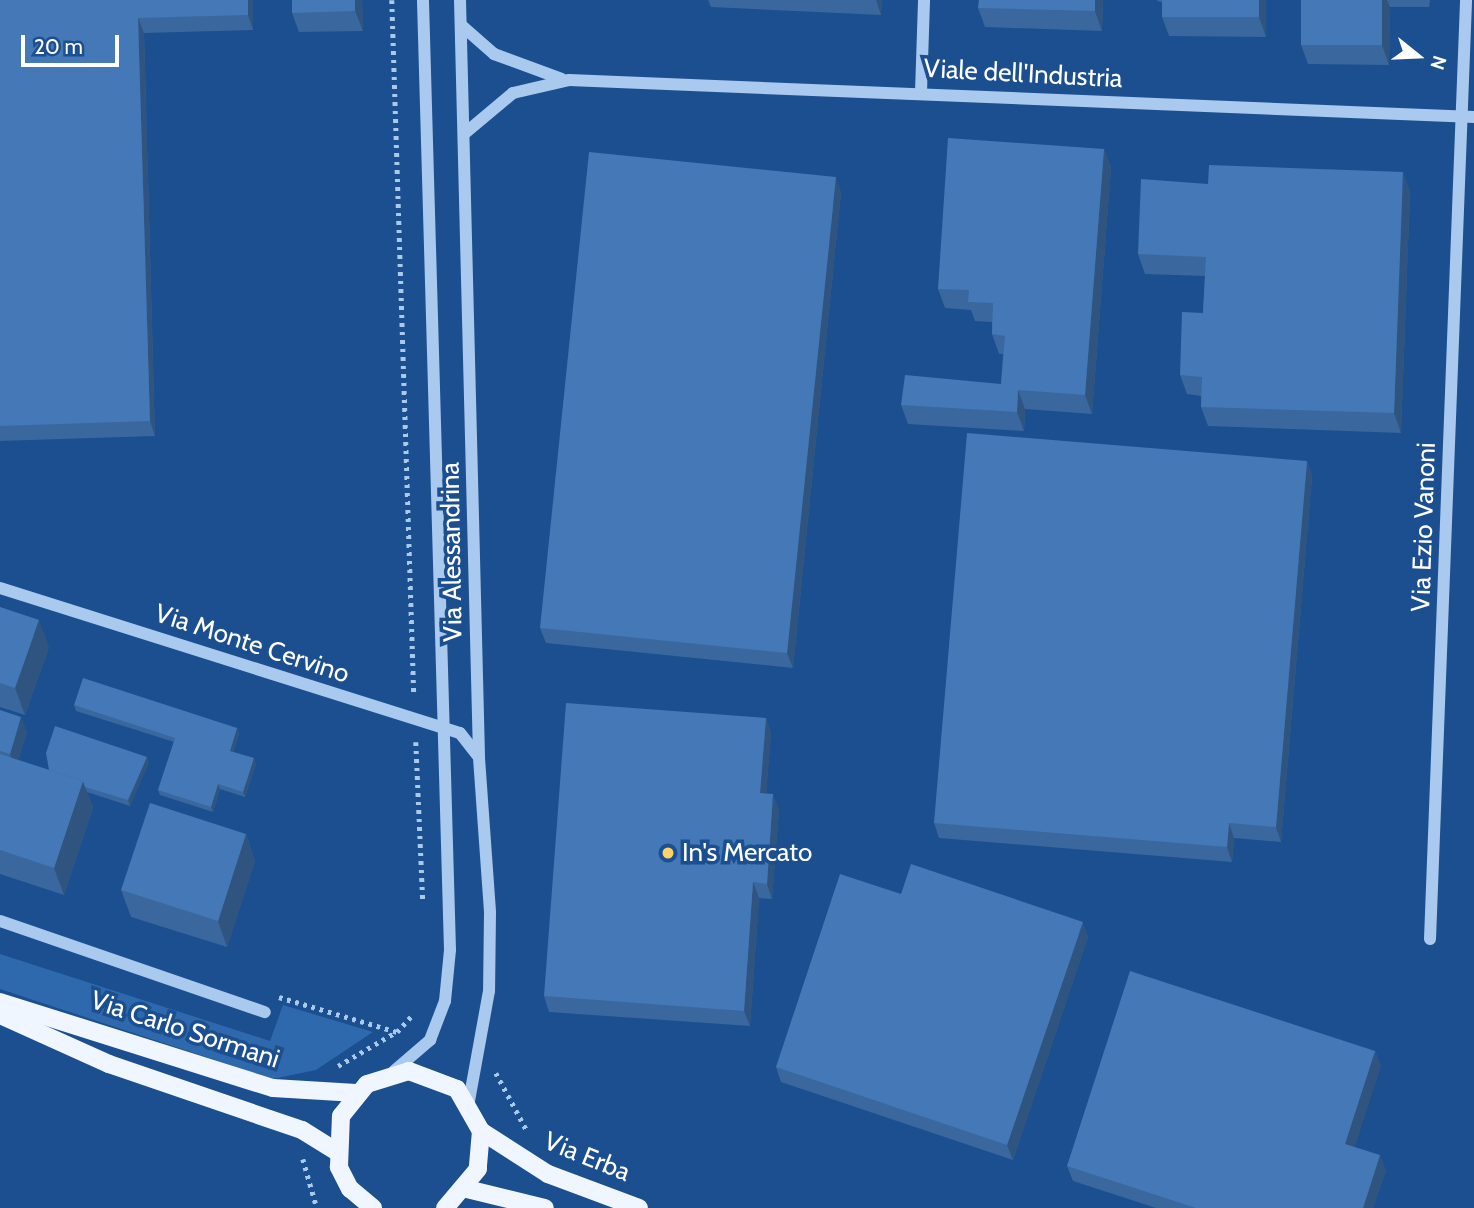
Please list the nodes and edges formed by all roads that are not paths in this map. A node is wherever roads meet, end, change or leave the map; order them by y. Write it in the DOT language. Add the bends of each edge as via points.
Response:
graph roads {
  1 [pos="423,0"];
  2 [pos="460,0"];
  3 [pos="924,0"];
  4 [pos="1466,0"];
  5 [pos="461,25"];
  6 [pos="569,80"];
  7 [pos="921,92"];
  8 [pos="1469,117"];
  9 [pos="464,134"];
  10 [pos="0,588"];
  11 [pos="443,728"];
  12 [pos="479,758"];
  13 [pos="0,921"];
  14 [pos="1430,939"];
  15 [pos="0,1002"];
  16 [pos="265,1012"];
  17 [pos="0,1015"];
  18 [pos="391,1073"];
  19 [pos="356,1093"];
  20 [pos="469,1101"];
  21 [pos="481,1131"];
  22 [pos="336,1151"];
  23 [pos="467,1189"];
  24 [pos="450,1207"];
  25 [pos="373,1208"];
  26 [pos="545,1208"];
  27 [pos="639,1208"];
  1 -- 11 [label="street, Via Alessandrina"];
  2 -- 5 [label="street, Via Alessandrina"];
  3 -- 7 [label="street"];
  4 -- 8 [label="street, Via Ezio Vanoni"];
  5 -- 6 [label="street, Viale dell'Industria" via="494,54"];
  5 -- 9 [label="street, Via Alessandrina"];
  6 -- 7 [label="street, Viale dell'Industria"];
  6 -- 9 [label="street, Viale dell'Industria" via="513,93"];
  7 -- 8 [label="street, Viale dell'Industria"];
  8 -- 14 [label="street, Via Ezio Vanoni"];
  9 -- 12 [label="street, Via Alessandrina"];
  10 -- 11 [label="street, Via Monte Cervino"];
  11 -- 12 [label="street, Via Monte Cervino" via="460,733"];
  11 -- 18 [label="street, Via Alessandrina" via="449,981 430,1040"];
  12 -- 20 [label="street, Via Alessandrina" via="490,960"];
  13 -- 16 [label="street, Via Carlo Sormani"];
  15 -- 19 [label="main road, Via Carlo Sormani" via="274,1087"];
  17 -- 22 [label="main road, Via Carlo Sormani" via="109,1064 302,1130"];
  18 -- 19 [label="main road"];
  18 -- 20 [label="main road" via="427,1073"];
  19 -- 22 [label="main road" via="341,1116"];
  20 -- 21 [label="main road"];
  21 -- 23 [label="main road" via="478,1169"];
  21 -- 27 [label="main road, Via Erba" via="548,1174"];
  22 -- 25 [label="main road" via="350,1189"];
  23 -- 24 [label="main road"];
  23 -- 26 [label="main road"];
}
